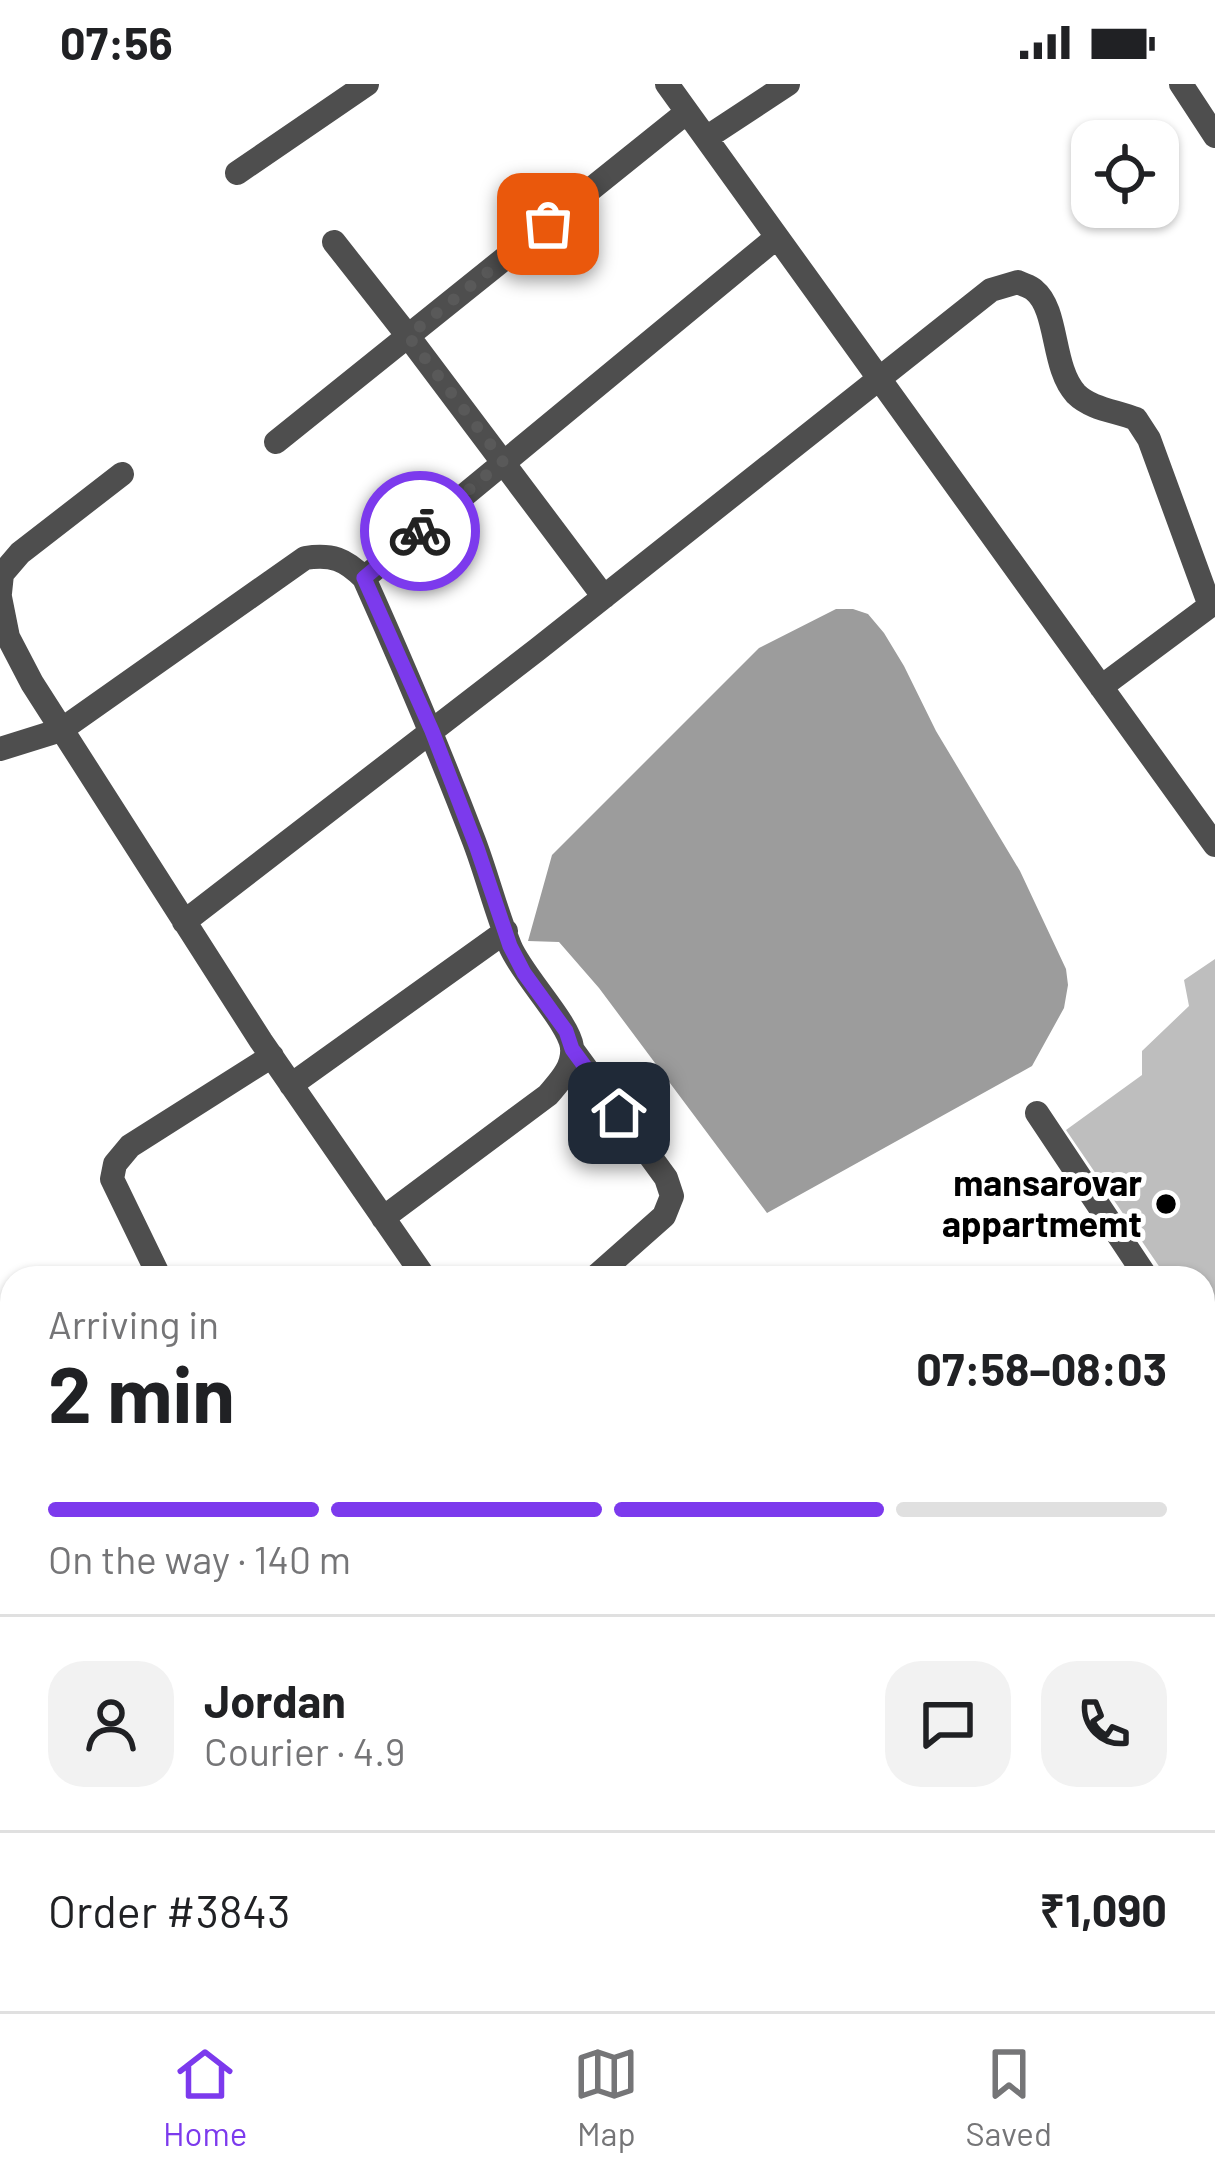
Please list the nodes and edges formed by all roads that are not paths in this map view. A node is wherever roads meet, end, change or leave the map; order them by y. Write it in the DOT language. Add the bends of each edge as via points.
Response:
graph roads {
  1 [pos="367,84"];
  2 [pos="668,84"];
  3 [pos="788,84"];
  4 [pos="1181,84"];
  5 [pos="688,112"];
  6 [pos="1215,136"];
  7 [pos="706,138"];
  8 [pos="238,173"];
  9 [pos="777,237"];
  10 [pos="334,242"];
  11 [pos="408,336"];
  12 [pos="880,380"];
  13 [pos="276,442"];
  14 [pos="503,461"];
  15 [pos="122,474"];
  16 [pos="364,578"];
  17 [pos="0,595"];
  18 [pos="604,598"];
  19 [pos="1212,604"];
  20 [pos="1101,687"];
  21 [pos="61,730"];
  22 [pos="432,731"];
  23 [pos="0,749"];
  24 [pos="1214,841"];
  25 [pos="184,922"];
  26 [pos="506,931"];
  27 [pos="572,1049"];
  28 [pos="272,1056"];
  29 [pos="291,1085"];
  30 [pos="1036,1114"];
  31 [pos="383,1218"];
  32 [pos="154,1266"];
  33 [pos="416,1266"];
  34 [pos="608,1266"];
  35 [pos="1140,1266"];
  1 -- 8 [label="street"];
  2 -- 5 [label="street"];
  3 -- 7 [label="street"];
  4 -- 6 [label="street"];
  5 -- 7 [label="street"];
  5 -- 11 [label="street"];
  7 -- 9 [label="street"];
  9 -- 12 [label="street"];
  9 -- 14 [label="street"];
  10 -- 11 [label="street"];
  11 -- 13 [label="street"];
  11 -- 14 [label="street"];
  12 -- 18 [label="street"];
  12 -- 19 [label="street" via="992,290 1018,282 1037,292 1076,393 1136,419 1149,439"];
  12 -- 20 [label="street"];
  14 -- 16 [label="street"];
  14 -- 18 [label="street"];
  15 -- 17 [label="street" via="20,553 2,574"];
  16 -- 21 [label="street" via="348,562 305,558"];
  16 -- 22 [label="street"];
  17 -- 21 [label="street" via="8,637"];
  18 -- 22 [label="street"];
  19 -- 20 [label="street"];
  20 -- 24 [label="street"];
  21 -- 23 [label="street"];
  21 -- 25 [label="street"];
  22 -- 25 [label="street"];
  22 -- 26 [label="street"];
  25 -- 28 [label="street"];
  26 -- 27 [label="street"];
  26 -- 29 [label="street"];
  27 -- 31 [label="street" via="567,1072 548,1095"];
  27 -- 34 [label="street" via="672,1196 664,1216"];
  28 -- 29 [label="street"];
  28 -- 32 [label="street" via="130,1146 115,1164 112,1179"];
  29 -- 31 [label="street"];
  30 -- 35 [label="street"];
  31 -- 33 [label="street"];
}
